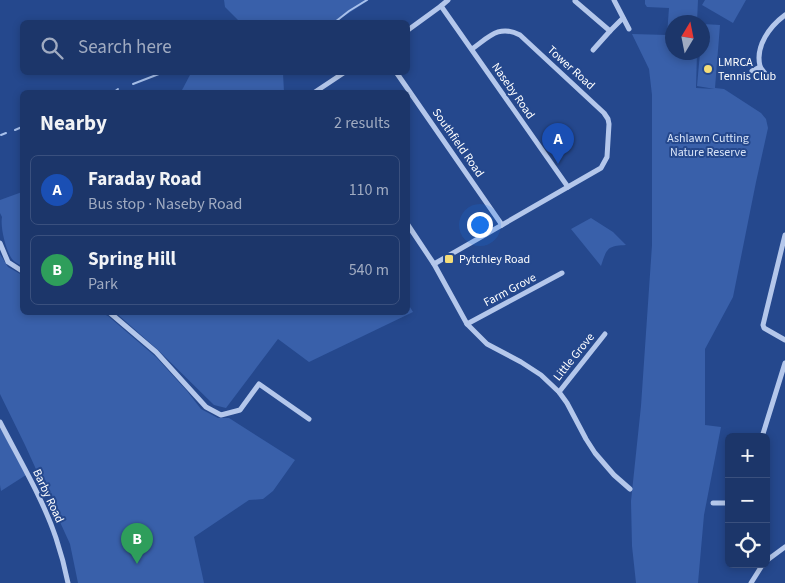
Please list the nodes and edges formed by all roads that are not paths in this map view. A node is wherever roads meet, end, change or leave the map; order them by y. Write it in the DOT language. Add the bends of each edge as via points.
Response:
graph roads {
  1 [pos="448,0"];
  2 [pos="614,0"];
  3 [pos="575,1"];
  4 [pos="441,6"];
  5 [pos="785,15"];
  6 [pos="623,18"];
  7 [pos="410,29"];
  8 [pos="628,29"];
  9 [pos="610,31"];
  10 [pos="472,49"];
  11 [pos="594,50"];
  12 [pos="760,67"];
  13 [pos="752,71"];
  14 [pos="340,75"];
  15 [pos="398,75"];
  16 [pos="767,76"];
  17 [pos="318,90"];
  18 [pos="408,90"];
  19 [pos="410,92"];
  20 [pos="568,187"];
  21 [pos="502,225"];
  22 [pos="410,228"];
  23 [pos="785,235"];
  24 [pos="0,243"];
  25 [pos="434,264"];
  26 [pos="20,269"];
  27 [pos="562,273"];
  28 [pos="113,315"];
  29 [pos="467,324"];
  30 [pos="605,334"];
  31 [pos="785,340"];
  32 [pos="785,363"];
  33 [pos="559,392"];
  34 [pos="309,419"];
  35 [pos="0,422"];
  36 [pos="763,433"];
  37 [pos="630,489"];
  38 [pos="713,503"];
  39 [pos="725,503"];
  40 [pos="785,547"];
  41 [pos="770,558"];
  42 [pos="760,568"];
  43 [pos="68,583"];
  44 [pos="751,583"];
  1 -- 4 [label="street"];
  2 -- 6 [label="street"];
  3 -- 9 [label="street"];
  4 -- 7 [label="street"];
  4 -- 10 [label="street, Naseby Road"];
  5 -- 12 [label="street" via="766,36"];
  6 -- 8 [label="street"];
  6 -- 9 [label="street"];
  9 -- 11 [label="street"];
  10 -- 20 [label="street, Naseby Road"];
  10 -- 20 [label="street, Tower Road" via="495,33 513,31 600,108 608,119 607,157 600,168"];
  12 -- 13 [label="street"];
  12 -- 16 [label="street"];
  14 -- 17 [label="street"];
  15 -- 18 [label="street, Southfield Road"];
  19 -- 21 [label="street, Southfield Road"];
  20 -- 21 [label="street"];
  21 -- 25 [label="street"];
  22 -- 25 [label="street"];
  23 -- 31 [label="street" via="763,325"];
  24 -- 26 [label="street" via="8,262"];
  25 -- 29 [label="street"];
  27 -- 29 [label="street, Farm Grove"];
  28 -- 34 [label="street" via="156,352 206,407 221,415 240,410 259,384"];
  29 -- 33 [label="street" via="487,344 541,375"];
  30 -- 33 [label="street, Little Grove"];
  32 -- 36 [label="street"];
  33 -- 37 [label="street" via="595,453"];
  35 -- 43 [label="street, Barby Road" via="44,506 56,536"];
  38 -- 39 [label="street"];
  40 -- 41 [label="street"];
  42 -- 44 [label="street"];
}
